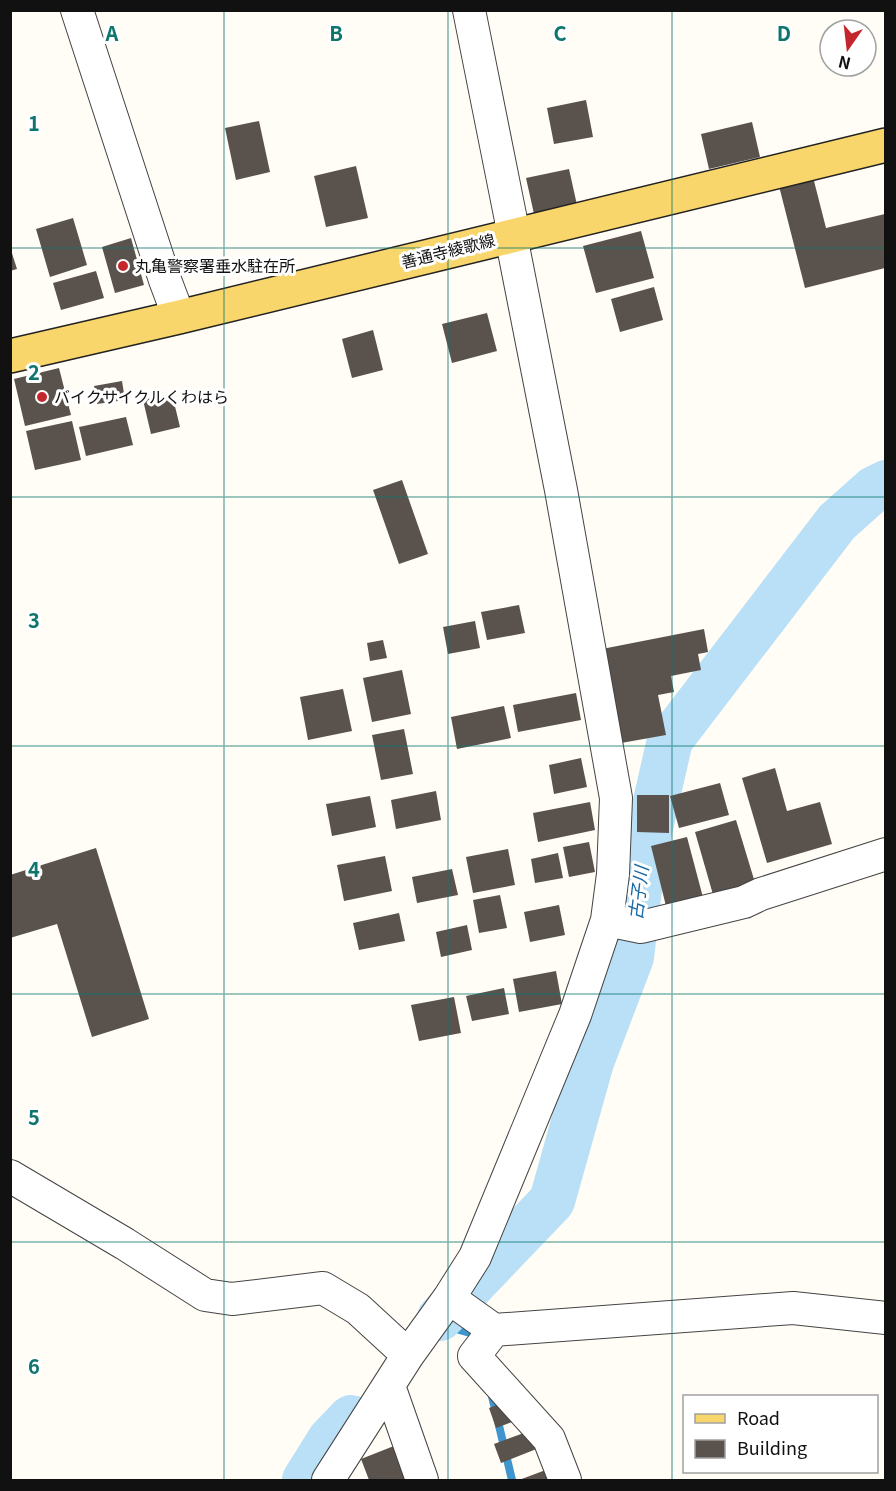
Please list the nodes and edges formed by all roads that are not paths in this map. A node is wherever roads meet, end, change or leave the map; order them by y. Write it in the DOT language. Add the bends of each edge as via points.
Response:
graph roads {
  1 [pos="77,10"];
  2 [pos="469,10"];
  3 [pos="885,145"];
  4 [pos="511,236"];
  5 [pos="179,317"];
  6 [pos="10,356"];
  7 [pos="885,854"];
  8 [pos="607,920"];
  9 [pos="10,1176"];
  10 [pos="449,1298"];
  11 [pos="885,1318"];
  12 [pos="494,1330"];
  13 [pos="408,1355"];
  14 [pos="389,1386"];
  15 [pos="328,1480"];
  16 [pos="422,1480"];
  17 [pos="566,1480"];
  1 -- 5 [label="street"];
  2 -- 4 [label="street" via="512,220"];
  3 -- 4 [label="main road, 善通寺綾歌線"];
  4 -- 5 [label="main road, 善通寺綾歌線"];
  4 -- 8 [label="street" via="616,798"];
  5 -- 6 [label="main road, 善通寺綾歌線"];
  7 -- 8 [label="street" via="744,902 641,927"];
  8 -- 10 [label="street" via="575,1015 501,1197 475,1257"];
  9 -- 13 [label="street" via="205,1295 232,1299 323,1288 358,1309"];
  10 -- 12 [label="street"];
  10 -- 13 [label="street"];
  11 -- 12 [label="street" via="793,1308"];
  12 -- 17 [label="street" via="474,1356 549,1439"];
  13 -- 14 [label="street"];
  14 -- 15 [label="street"];
  14 -- 16 [label="street"];
}
